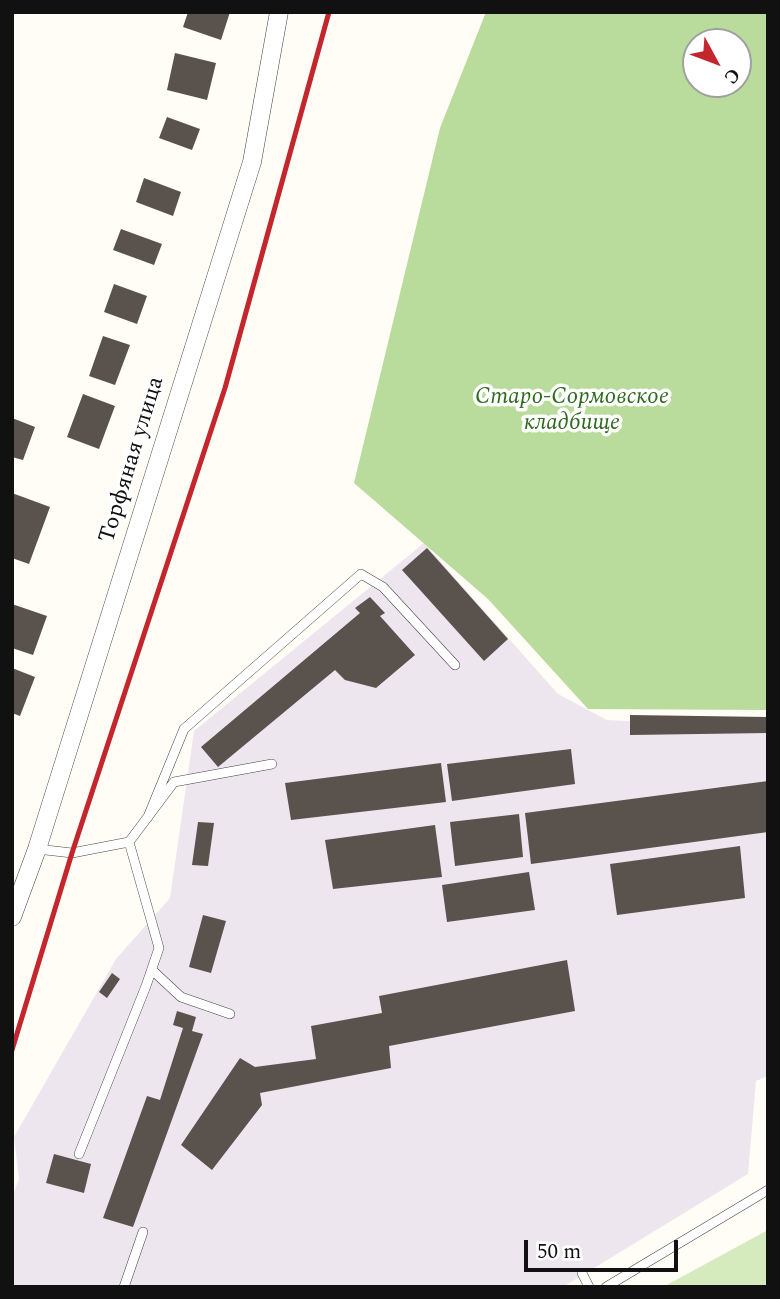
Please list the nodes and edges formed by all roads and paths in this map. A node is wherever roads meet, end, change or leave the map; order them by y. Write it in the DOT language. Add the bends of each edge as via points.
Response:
graph roads {
  1 [pos="279,12"];
  2 [pos="455,665"];
  3 [pos="272,764"];
  4 [pos="148,817"];
  5 [pos="129,842"];
  6 [pos="37,849"];
  7 [pos="12,917"];
  8 [pos="152,970"];
  9 [pos="230,1014"];
  10 [pos="79,1154"];
  11 [pos="768,1190"];
  12 [pos="143,1232"];
  13 [pos="582,1273"];
  14 [pos="124,1287"];
  15 [pos="589,1287"];
  16 [pos="606,1287"];
  1 -- 6 [label="street, Торфяная улица" via="251,162"];
  2 -- 4 [label="lane" via="383,587 362,573 184,729"];
  3 -- 4 [label="lane" via="174,782"];
  4 -- 5 [label="lane"];
  5 -- 6 [label="lane" via="72,853"];
  5 -- 8 [label="lane" via="159,948"];
  6 -- 7 [label="street, Торфяная улица"];
  8 -- 9 [label="lane" via="181,997"];
  8 -- 10 [label="lane"];
  11 -- 16 [label="lane"];
  12 -- 14 [label="lane"];
  13 -- 15 [label="lane"];
}
